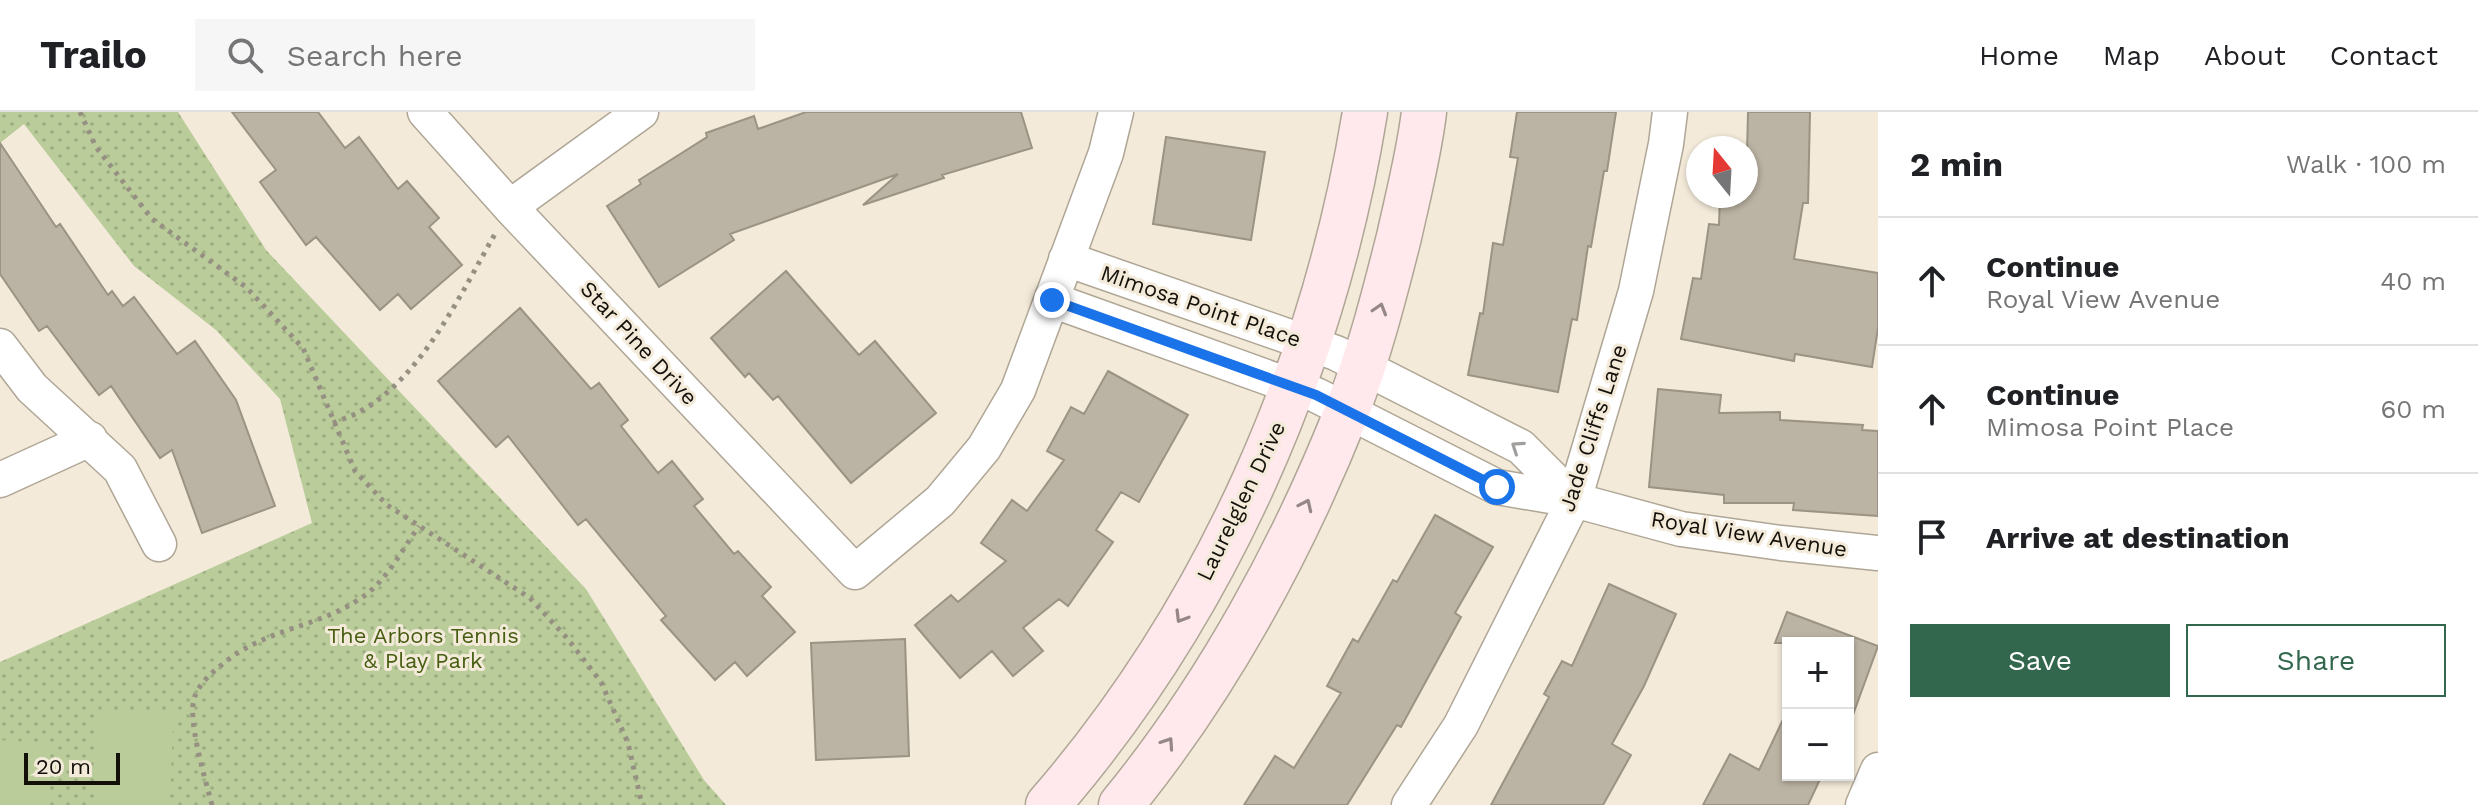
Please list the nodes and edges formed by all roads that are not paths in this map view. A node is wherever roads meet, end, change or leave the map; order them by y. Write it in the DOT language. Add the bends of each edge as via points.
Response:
graph roads {
  1 [pos="425,112"];
  2 [pos="641,112"];
  3 [pos="1116,112"];
  4 [pos="1365,112"];
  5 [pos="1424,112"];
  6 [pos="1670,112"];
  7 [pos="510,207"];
  8 [pos="1066,259"];
  9 [pos="1052,300"];
  10 [pos="0,346"];
  11 [pos="1337,354"];
  12 [pos="1319,398"];
  13 [pos="90,439"];
  14 [pos="0,480"];
  15 [pos="1574,500"];
  16 [pos="159,544"];
  17 [pos="1878,553"];
  18 [pos="1878,770"];
  19 [pos="1048,805"];
  20 [pos="1121,805"];
  21 [pos="1409,805"];
  22 [pos="1863,805"];
  1 -- 7 [label="street, Star Pine Drive"];
  2 -- 7 [label="street"];
  3 -- 8 [label="street"];
  4 -- 11 [label="street, Laurelglen Drive" via="1344,224"];
  11 -- 5 [label="street, Laurelglen Drive, one-way" via="1401,228"];
  6 -- 15 [label="street, Jade Cliffs Lane" via="1636,291"];
  7 -- 9 [label="street, Star Pine Drive" via="855,572 940,501 984,448 1018,390"];
  8 -- 9 [label="street"];
  8 -- 11 [label="street, Mimosa Point Place"];
  9 -- 12 [label="street, Mimosa Point Place"];
  10 -- 13 [label="street" via="32,388"];
  11 -- 12 [label="street, Laurelglen Drive"];
  11 -- 12 [label="street, Laurelglen Drive"];
  15 -- 11 [label="street, Royal View Avenue, one-way" via="1521,447"];
  12 -- 15 [label="street, Royal View Avenue" via="1497,487"];
  12 -- 19 [label="street, Laurelglen Drive, one-way" via="1243,507 1198,589 1112,723"];
  20 -- 12 [label="street, Laurelglen Drive, one-way" via="1189,712 1304,509"];
  13 -- 14 [label="street"];
  13 -- 16 [label="street" via="120,469"];
  15 -- 17 [label="street, Royal View Avenue" via="1681,529"];
  15 -- 21 [label="street, Jade Cliffs Lane" via="1461,725"];
  18 -- 22 [label="street"];
}
